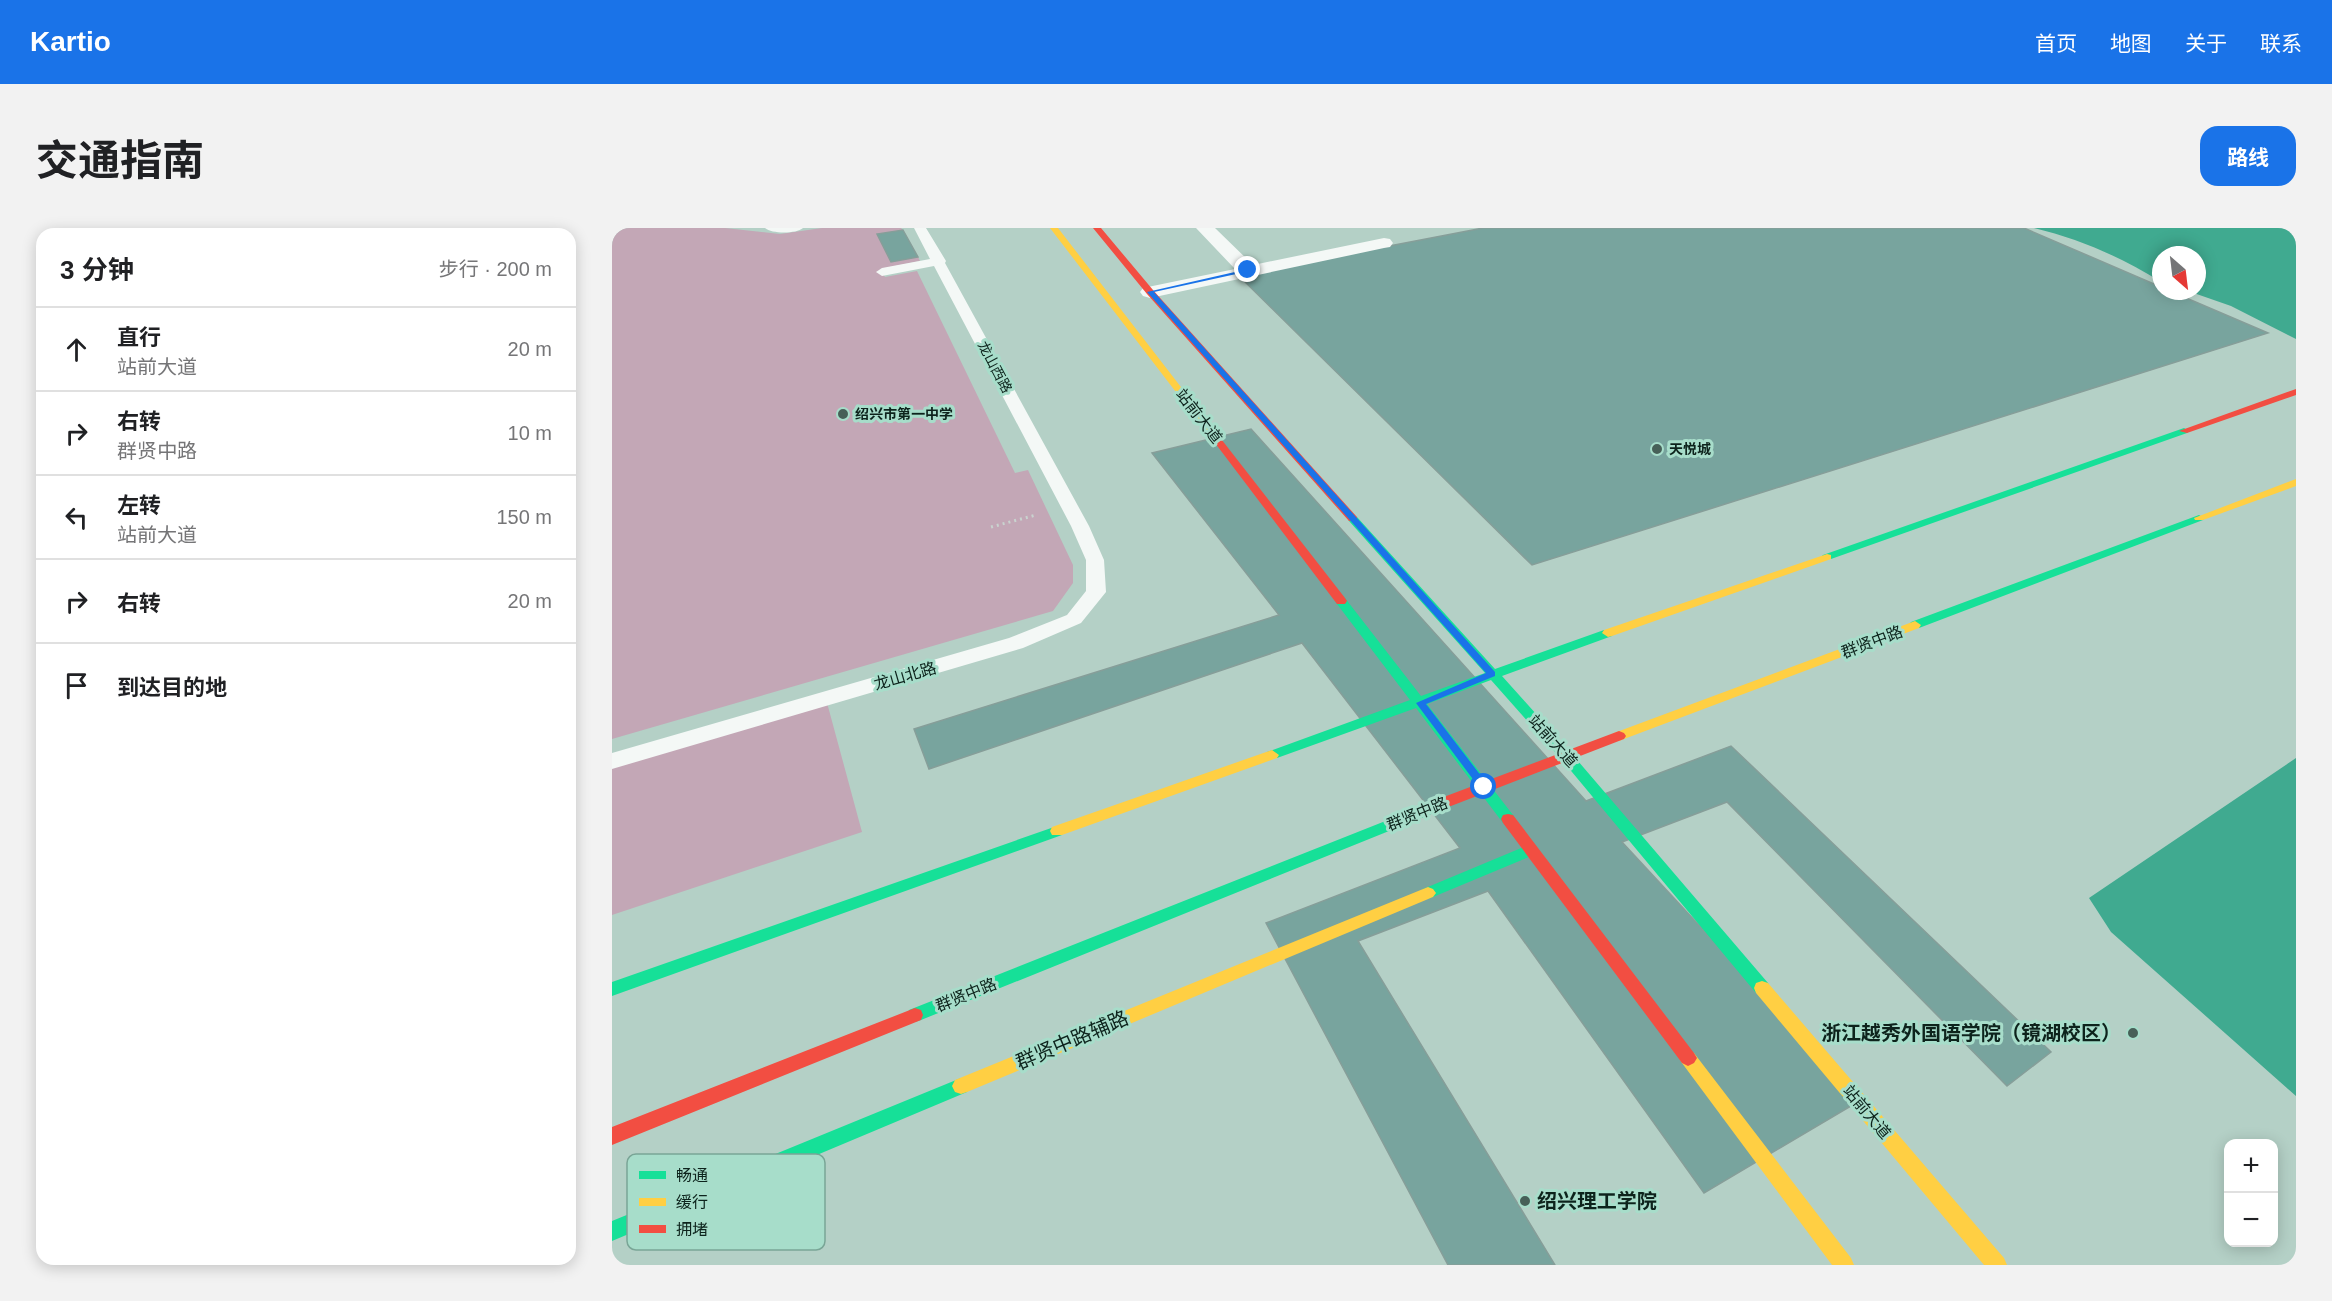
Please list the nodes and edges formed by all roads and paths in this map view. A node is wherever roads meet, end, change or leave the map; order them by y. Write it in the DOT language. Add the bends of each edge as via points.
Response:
graph roads {
  1 [pos="771,228"];
  2 [pos="797,228"];
  3 [pos="920,228"];
  4 [pos="1054,228"];
  5 [pos="1097,228"];
  6 [pos="1204,228"];
  7 [pos="1384,243"];
  8 [pos="940,261"];
  9 [pos="1248,270"];
  10 [pos="882,272"];
  11 [pos="1150,292"];
  12 [pos="2296,392"];
  13 [pos="2296,482"];
  14 [pos="1069,507"];
  15 [pos="991,527"];
  16 [pos="1492,674"];
  17 [pos="1420,703"];
  18 [pos="1567,757"];
  19 [pos="612,761"];
  20 [pos="1484,787"];
  21 [pos="1532,850"];
  22 [pos="612,989"];
  23 [pos="612,1136"];
  24 [pos="798,1154"];
  25 [pos="627,1225"];
  26 [pos="612,1231"];
  27 [pos="1844,1265"];
  28 [pos="1996,1265"];
  1 -- 2 [label="lane"];
  3 -- 8 [label="lane, 龙山西路"];
  4 -- 17 [label="main road, 站前大道"];
  5 -- 11 [label="main road, 站前大道"];
  6 -- 9 [label="street"];
  7 -- 9 [label="street"];
  8 -- 10 [label="lane"];
  8 -- 14 [label="lane, 龙山西路"];
  9 -- 11 [label="street"];
  11 -- 16 [label="main road, 站前大道"];
  12 -- 16 [label="main road"];
  13 -- 18 [label="main road, 群贤中路"];
  14 -- 15 [label="path"];
  14 -- 19 [label="lane, 龙山北路" via="1095,560 1096,592 1074,619 1016,643"];
  16 -- 17 [label="main road"];
  16 -- 18 [label="main road, 站前大道"];
  17 -- 20 [label="main road, 站前大道"];
  17 -- 22 [label="main road"];
  18 -- 20 [label="main road, 群贤中路"];
  18 -- 28 [label="main road, 站前大道"];
  20 -- 21 [label="main road, 站前大道"];
  20 -- 23 [label="main road, 群贤中路"];
  21 -- 24 [label="main road, 群贤中路辅路"];
  21 -- 27 [label="main road, 站前大道"];
  25 -- 26 [label="main road, 群贤中路辅路"];
}
